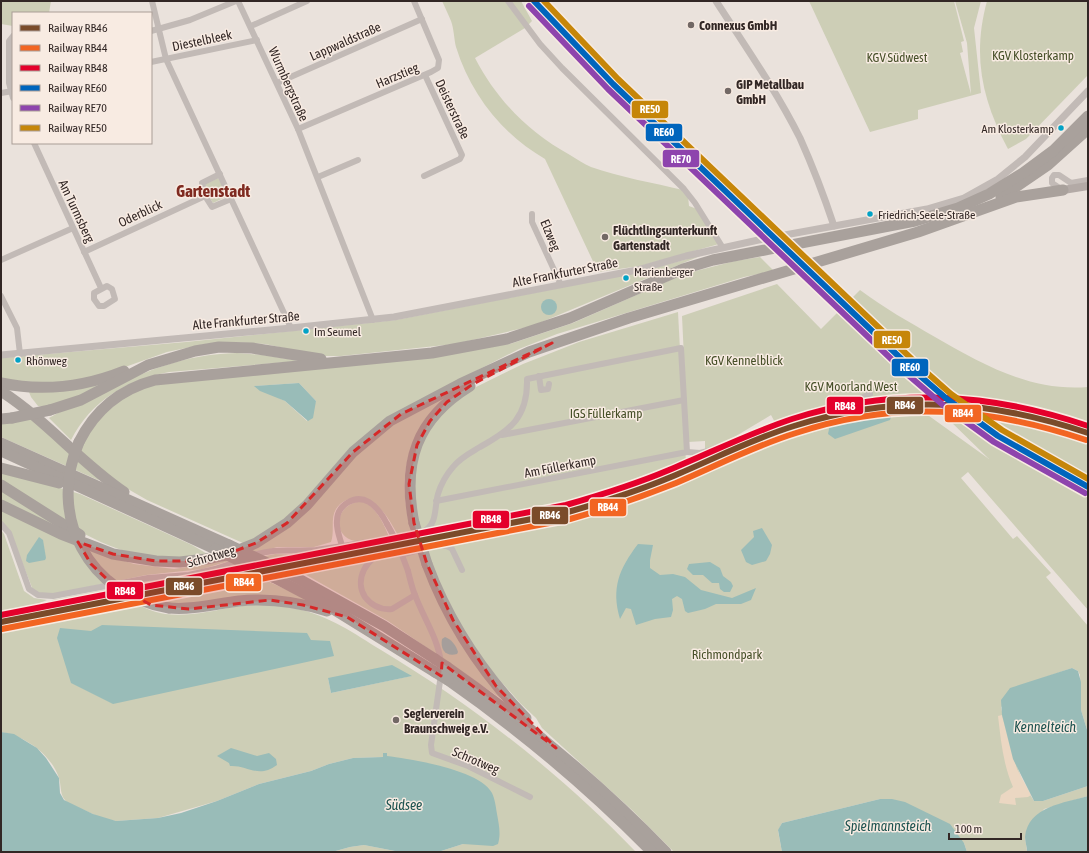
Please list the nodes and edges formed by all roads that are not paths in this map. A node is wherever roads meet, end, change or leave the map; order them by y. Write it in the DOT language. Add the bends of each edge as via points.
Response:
graph roads {
  1 [pos="152,1"];
  2 [pos="237,1"];
  3 [pos="307,1"];
  4 [pos="414,1"];
  5 [pos="508,1"];
  6 [pos="716,1"];
  7 [pos="422,19"];
  8 [pos="251,26"];
  9 [pos="158,30"];
  10 [pos="152,31"];
  11 [pos="12,37"];
  12 [pos="257,40"];
  13 [pos="166,59"];
  14 [pos="152,62"];
  15 [pos="425,75"];
  16 [pos="277,83"];
  17 [pos="1088,91"];
  18 [pos="1,93"];
  19 [pos="12,94"];
  20 [pos="1088,116"];
  21 [pos="298,129"];
  22 [pos="1088,129"];
  23 [pos="34,144"];
  24 [pos="358,160"];
  25 [pos="220,174"];
  26 [pos="424,176"];
  27 [pos="318,177"];
  28 [pos="1088,180"];
  29 [pos="1088,186"];
  30 [pos="1062,190"];
  31 [pos="205,196"];
  32 [pos="231,199"];
  33 [pos="532,214"];
  34 [pos="946,223"];
  35 [pos="834,226"];
  36 [pos="73,228"];
  37 [pos="723,248"];
  38 [pos="84,252"];
  39 [pos="1,260"];
  40 [pos="561,285"];
  41 [pos="101,288"];
  42 [pos="1,296"];
  43 [pos="373,320"];
  44 [pos="291,328"];
  45 [pos="552,343"];
  46 [pos="20,354"];
  47 [pos="1,355"];
  48 [pos="159,361"];
  49 [pos="351,361"];
  50 [pos="539,376"];
  51 [pos="1,383"];
  52 [pos="549,384"];
  53 [pos="1,391"];
  54 [pos="870,394"];
  55 [pos="684,400"];
  56 [pos="1,419"];
  57 [pos="501,435"];
  58 [pos="1,443"];
  59 [pos="1,451"];
  60 [pos="687,452"];
  61 [pos="1,468"];
  62 [pos="1,485"];
  63 [pos="103,497"];
  64 [pos="436,501"];
  65 [pos="1,505"];
  66 [pos="144,506"];
  67 [pos="1,524"];
  68 [pos="342,546"];
  69 [pos="127,556"];
  70 [pos="462,570"];
  71 [pos="415,595"];
  72 [pos="347,617"];
  73 [pos="556,748"];
  74 [pos="530,797"];
  75 [pos="652,852"];
  76 [pos="666,852"];
  1 -- 9 [label="street"];
  2 -- 8 [label="street, Wurmbergstraße"];
  2 -- 9 [label="street" via="200,17"];
  3 -- 8 [label="street"];
  4 -- 7 [label="street, Harzstieg"];
  5 -- 37 [label="street" via="540,44 562,68 684,189"];
  6 -- 35 [label="street" via="794,127 813,168"];
  7 -- 15 [label="street, Harzstieg" via="440,64"];
  7 -- 16 [label="street, Lappwaldstraße"];
  8 -- 12 [label="street, Wurmbergstraße"];
  9 -- 10 [label="street"];
  9 -- 13 [label="street"];
  11 -- 19 [label="street" via="9,41"];
  12 -- 13 [label="street, Diestelbleek"];
  12 -- 16 [label="street, Wurmbergstraße"];
  13 -- 14 [label="street, Diestelbleek"];
  13 -- 25 [label="street"];
  15 -- 21 [label="street, Harzstieg"];
  15 -- 26 [label="street, Deisterstraße" via="462,156"];
  16 -- 21 [label="street, Wurmbergstraße"];
  17 -- 35 [label="street, Alte Frankfurter Straße" via="1018,164 978,191 956,201 927,209"];
  18 -- 19 [label="street"];
  20 -- 49 [label="highway" via="1054,150 1023,173 984,196 943,213 916,221 713,260 683,269 570,318 507,339 432,353"];
  21 -- 27 [label="street, Wurmbergstraße"];
  22 -- 34 [label="highway" via="1064,152 1024,183 998,199"];
  23 -- 36 [label="street, Am Turmsberg"];
  24 -- 27 [label="street"];
  25 -- 31 [label="street" via="202,183"];
  25 -- 32 [label="street"];
  27 -- 43 [label="street, Wurmbergstraße"];
  28 -- 30 [label="street" via="1071,182 1054,175 1051,179 1053,184"];
  29 -- 30 [label="main road"];
  30 -- 34 [label="highway" via="1016,197"];
  31 -- 32 [label="street" via="212,207"];
  31 -- 38 [label="street, Oderblick"];
  32 -- 44 [label="street"];
  33 -- 40 [label="street, Elzweg" via="532,222"];
  34 -- 45 [label="highway"];
  35 -- 37 [label="street, Alte Frankfurter Straße"];
  36 -- 38 [label="street, Am Turmsberg"];
  36 -- 39 [label="street"];
  37 -- 40 [label="street, Alte Frankfurter Straße" via="638,270"];
  38 -- 41 [label="street, Am Turmsberg"];
  40 -- 43 [label="street, Alte Frankfurter Straße"];
  42 -- 46 [label="street" via="6,313 17,328"];
  43 -- 44 [label="street, Alte Frankfurter Straße"];
  44 -- 46 [label="street, Alte Frankfurter Straße"];
  45 -- 69 [label="highway" via="460,384 401,414 353,452 298,514 277,531 256,543 218,557 193,561 156,561"];
  45 -- 73 [label="highway, bridge" via="447,402 430,421 417,445 410,470 409,497 427,564 443,602 477,660 514,706"];
  46 -- 47 [label="street, Alte Frankfurter Straße"];
  48 -- 49 [label="highway" via="194,351 230,347"];
  48 -- 51 [label="highway" via="149,361 75,386 34,388"];
  48 -- 56 [label="highway, bridge" via="81,400 50,410"];
  49 -- 72 [label="highway, bridge" via="184,376 151,381 131,388 110,402 92,420 79,442 70,468 67,496 71,523 82,548 97,571 118,589 142,602 189,609 238,601 270,600 303,604"];
  50 -- 52 [label="street" via="541,390 548,389"];
  50 -- 55 [label="street" via="681,348"];
  50 -- 57 [label="street" via="527,379 528,396 523,408 511,426"];
  53 -- 66 [label="highway" via="32,413 95,470"];
  54 -- 60 [label="street, Am Füllerkamp" via="793,418 708,451"];
  55 -- 57 [label="street"];
  55 -- 60 [label="street"];
  57 -- 64 [label="street" via="458,461 445,479"];
  58 -- 66 [label="highway"];
  59 -- 63 [label="highway"];
  60 -- 64 [label="street, Am Füllerkamp"];
  61 -- 63 [label="highway"];
  62 -- 69 [label="highway" via="80,535"];
  63 -- 72 [label="highway, bridge" via="273,577"];
  64 -- 68 [label="street" via="433,523 423,532"];
  65 -- 69 [label="highway" via="92,547"];
  66 -- 73 [label="highway, bridge" via="288,573 384,626 447,667"];
  67 -- 68 [label="street, Schrotweg" via="9,533 29,589 45,596 148,578 188,575 215,569 268,551 314,550"];
  68 -- 71 [label="street, Schrotweg, bridge" via="336,520 341,508 351,501 369,502 380,512 397,542"];
  70 -- 71 [label="street" via="452,549 445,546 387,554 373,560 364,570 361,578 362,592 375,606 392,609"];
  71 -- 74 [label="street, Schrotweg" via="431,627 441,664 441,687 431,745 432,753 468,766"];
  72 -- 75 [label="highway, bridge" via="448,680 493,712 550,757"];
  73 -- 76 [label="highway" via="614,800"];
}
